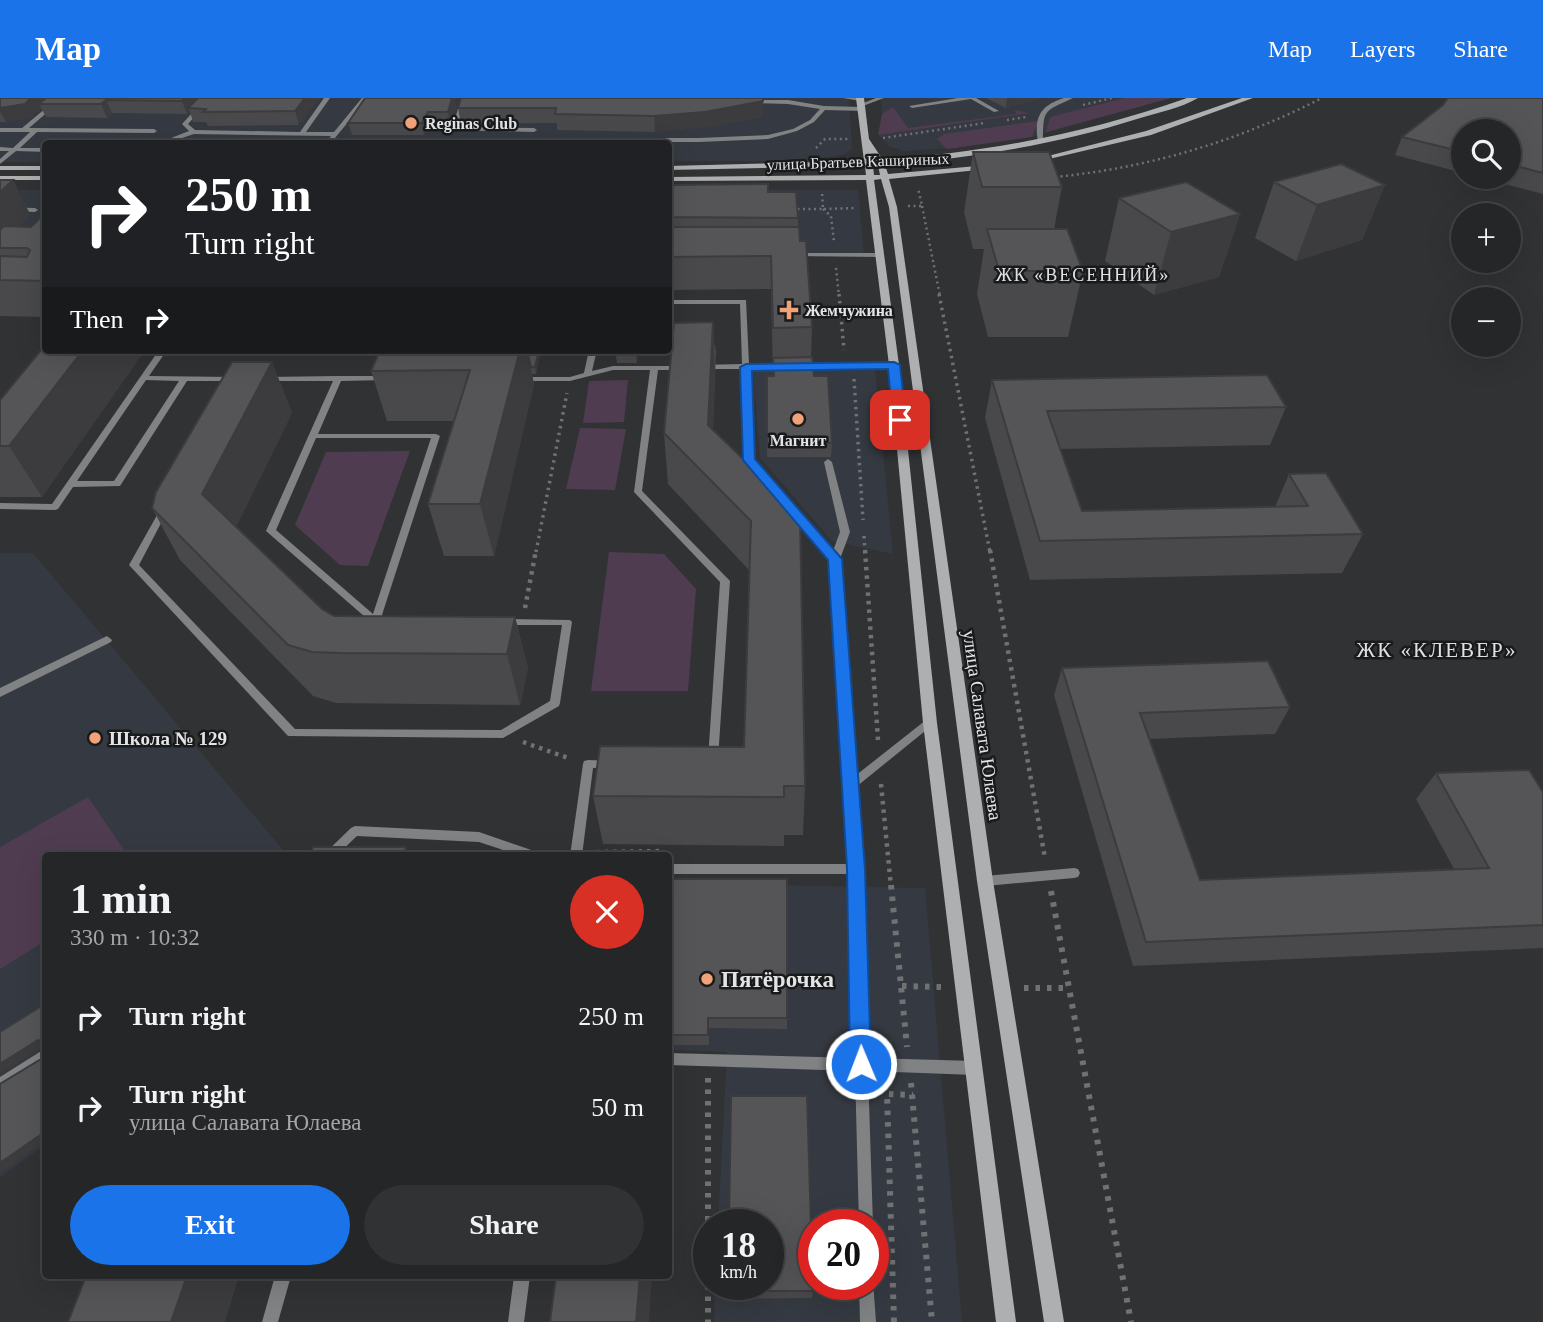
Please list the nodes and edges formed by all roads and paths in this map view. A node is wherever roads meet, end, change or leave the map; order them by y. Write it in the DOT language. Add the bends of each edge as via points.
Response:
graph roads {
  1 [pos="61,98"];
  2 [pos="209,98"];
  3 [pos="327,98"];
  4 [pos="365,98"];
  5 [pos="846,98"];
  6 [pos="881,98"];
  7 [pos="971,98"];
  8 [pos="1070,98"];
  9 [pos="1194,98"];
  10 [pos="1249,98"];
  11 [pos="1322,98"];
  12 [pos="463,100"];
  13 [pos="450,101"];
  14 [pos="735,102"];
  15 [pos="861,102"];
  16 [pos="912,106"];
  17 [pos="824,108"];
  18 [pos="996,111"];
  19 [pos="0,130"];
  20 [pos="24,130"];
  21 [pos="36,130"];
  22 [pos="534,130"];
  23 [pos="153,131"];
  24 [pos="194,132"];
  25 [pos="302,133"];
  26 [pos="334,134"];
  27 [pos="864,138"];
  28 [pos="171,140"];
  29 [pos="330,140"];
  30 [pos="531,140"];
  31 [pos="1040,142"];
  32 [pos="0,149"];
  33 [pos="14,150"];
  34 [pos="42,150"];
  35 [pos="0,162"];
  36 [pos="1021,163"];
  37 [pos="996,166"];
  38 [pos="0,168"];
  39 [pos="42,168"];
  40 [pos="672,168"];
  41 [pos="873,168"];
  42 [pos="887,177"];
  43 [pos="0,178"];
  44 [pos="42,178"];
  45 [pos="1044,178"];
  46 [pos="672,179"];
  47 [pos="922,206"];
  48 [pos="0,209"];
  49 [pos="35,210"];
  50 [pos="780,254"];
  51 [pos="880,255"];
  52 [pos="672,302"];
  53 [pos="160,354"];
  54 [pos="592,354"];
  55 [pos="894,365"];
  56 [pos="746,367"];
  57 [pos="654,368"];
  58 [pos="588,373"];
  59 [pos="143,378"];
  60 [pos="338,378"];
  61 [pos="185,379"];
  62 [pos="237,379"];
  63 [pos="392,379"];
  64 [pos="515,379"];
  65 [pos="570,379"];
  66 [pos="231,390"];
  67 [pos="312,436"];
  68 [pos="828,463"];
  69 [pos="71,484"];
  70 [pos="173,495"];
  71 [pos="0,506"];
  72 [pos="835,559"];
  73 [pos="375,621"];
  74 [pos="388,621"];
  75 [pos="496,622"];
  76 [pos="523,622"];
  77 [pos="107,640"];
  78 [pos="2,690"];
  79 [pos="930,723"];
  80 [pos="503,734"];
  81 [pos="699,761"];
  82 [pos="629,763"];
  83 [pos="588,764"];
  84 [pos="850,786"];
  85 [pos="332,852"];
  86 [pos="525,852"];
  87 [pos="577,852"];
  88 [pos="672,869"];
  89 [pos="856,869"];
  90 [pos="1074,873"];
  91 [pos="1048,875"];
  92 [pos="985,881"];
  93 [pos="42,1057"];
  94 [pos="672,1059"];
  95 [pos="708,1060"];
  96 [pos="861,1064"];
  97 [pos="975,1068"];
  98 [pos="0,1085"];
  99 [pos="913,1095"];
  100 [pos="866,1209"];
  101 [pos="282,1279"];
  102 [pos="522,1279"];
  103 [pos="867,1300"];
  104 [pos="270,1322"];
  105 [pos="516,1322"];
  106 [pos="708,1322"];
  107 [pos="868,1322"];
  108 [pos="894,1322"];
  109 [pos="1006,1322"];
  110 [pos="1054,1322"];
  111 [pos="1131,1322"];
  1 -- 20 [label="lane"];
  2 -- 24 [label="lane" via="185,124"];
  3 -- 25 [label="lane"];
  4 -- 26 [label="lane"];
  5 -- 15 [label="lane"];
  6 -- 15 [label="lane"];
  7 -- 16 [label="lane"];
  7 -- 18 [label="lane"];
  8 -- 31 [label="lane" via="1048,104 1040,115"];
  9 -- 31 [label="main road, улица Братьев Кашириных"];
  10 -- 36 [label="main road" via="1148,133"];
  11 -- 45 [label="path" via="1248,132 1136,166"];
  12 -- 13 [label="lane"];
  12 -- 22 [label="lane" via="454,129"];
  14 -- 17 [label="lane" via="788,102"];
  15 -- 17 [label="lane"];
  15 -- 27 [label="main road, улица Салавата Юлаева"];
  17 -- 30 [label="lane" via="795,130 768,137"];
  19 -- 20 [label="lane"];
  20 -- 21 [label="lane"];
  21 -- 23 [label="lane"];
  21 -- 33 [label="lane"];
  24 -- 25 [label="lane"];
  24 -- 28 [label="lane"];
  25 -- 26 [label="lane"];
  26 -- 29 [label="lane"];
  27 -- 41 [label="main road, улица Салавата Юлаева"];
  27 -- 41 [label="main road, улица Салавата Юлаева"];
  31 -- 41 [label="main road, улица Братьев Кашириных"];
  32 -- 33 [label="lane"];
  33 -- 34 [label="lane"];
  33 -- 35 [label="lane"];
  37 -- 42 [label="main road, улица Братьев Кашириных"];
  38 -- 39 [label="main road"];
  40 -- 41 [label="main road, улица Братьев Кашириных"];
  41 -- 42 [label="main road, улица Салавата Юлаева"];
  41 -- 46 [label="main road, улица Братьев Кашириных"];
  41 -- 51 [label="main road, улица Салавата Юлаева"];
  42 -- 92 [label="main road, улица Салавата Юлаева"];
  43 -- 44 [label="main road"];
  47 -- 91 [label="path" via="984,513"];
  48 -- 49 [label="lane"];
  50 -- 51 [label="lane"];
  51 -- 55 [label="main road, улица Салавата Юлаева"];
  52 -- 56 [label="lane" via="743,302"];
  53 -- 59 [label="lane"];
  54 -- 58 [label="lane"];
  55 -- 56 [label="lane"];
  55 -- 79 [label="main road, улица Салавата Юлаева"];
  56 -- 57 [label="lane"];
  56 -- 72 [label="lane" via="749,460"];
  57 -- 58 [label="lane"];
  57 -- 81 [label="lane" via="638,492 725,581 713,761"];
  58 -- 65 [label="lane"];
  59 -- 61 [label="lane"];
  59 -- 69 [label="lane"];
  60 -- 62 [label="lane"];
  60 -- 63 [label="lane"];
  60 -- 67 [label="lane"];
  61 -- 62 [label="lane"];
  61 -- 69 [label="lane" via="117,484"];
  62 -- 66 [label="lane"];
  64 -- 65 [label="lane"];
  65 -- 76 [label="path"];
  67 -- 73 [label="lane" via="271,531"];
  67 -- 73 [label="lane" via="436,436"];
  68 -- 72 [label="lane" via="845,532"];
  69 -- 71 [label="lane" via="55,507"];
  70 -- 80 [label="lane" via="134,565 292,733"];
  72 -- 84 [label="lane"];
  73 -- 74 [label="lane"];
  75 -- 76 [label="lane"];
  76 -- 80 [label="lane" via="567,622 555,703"];
  77 -- 78 [label="lane"];
  79 -- 84 [label="lane"];
  79 -- 97 [label="main road, улица Салавата Юлаева"];
  80 -- 83 [label="path"];
  82 -- 83 [label="lane"];
  83 -- 87 [label="lane"];
  84 -- 89 [label="lane"];
  85 -- 86 [label="lane" via="355,831 479,836"];
  88 -- 89 [label="lane"];
  89 -- 96 [label="lane"];
  90 -- 91 [label="lane"];
  91 -- 92 [label="lane"];
  91 -- 111 [label="path"];
  92 -- 110 [label="main road, улица Салавата Юлаева"];
  93 -- 98 [label="lane"];
  94 -- 95 [label="lane"];
  95 -- 96 [label="lane"];
  95 -- 106 [label="path"];
  96 -- 97 [label="lane"];
  96 -- 100 [label="lane"];
  97 -- 109 [label="main road, улица Салавата Юлаева"];
  99 -- 108 [label="path" via="887,1094"];
  101 -- 104 [label="lane"];
  102 -- 105 [label="lane"];
  103 -- 107 [label="lane"];
}
